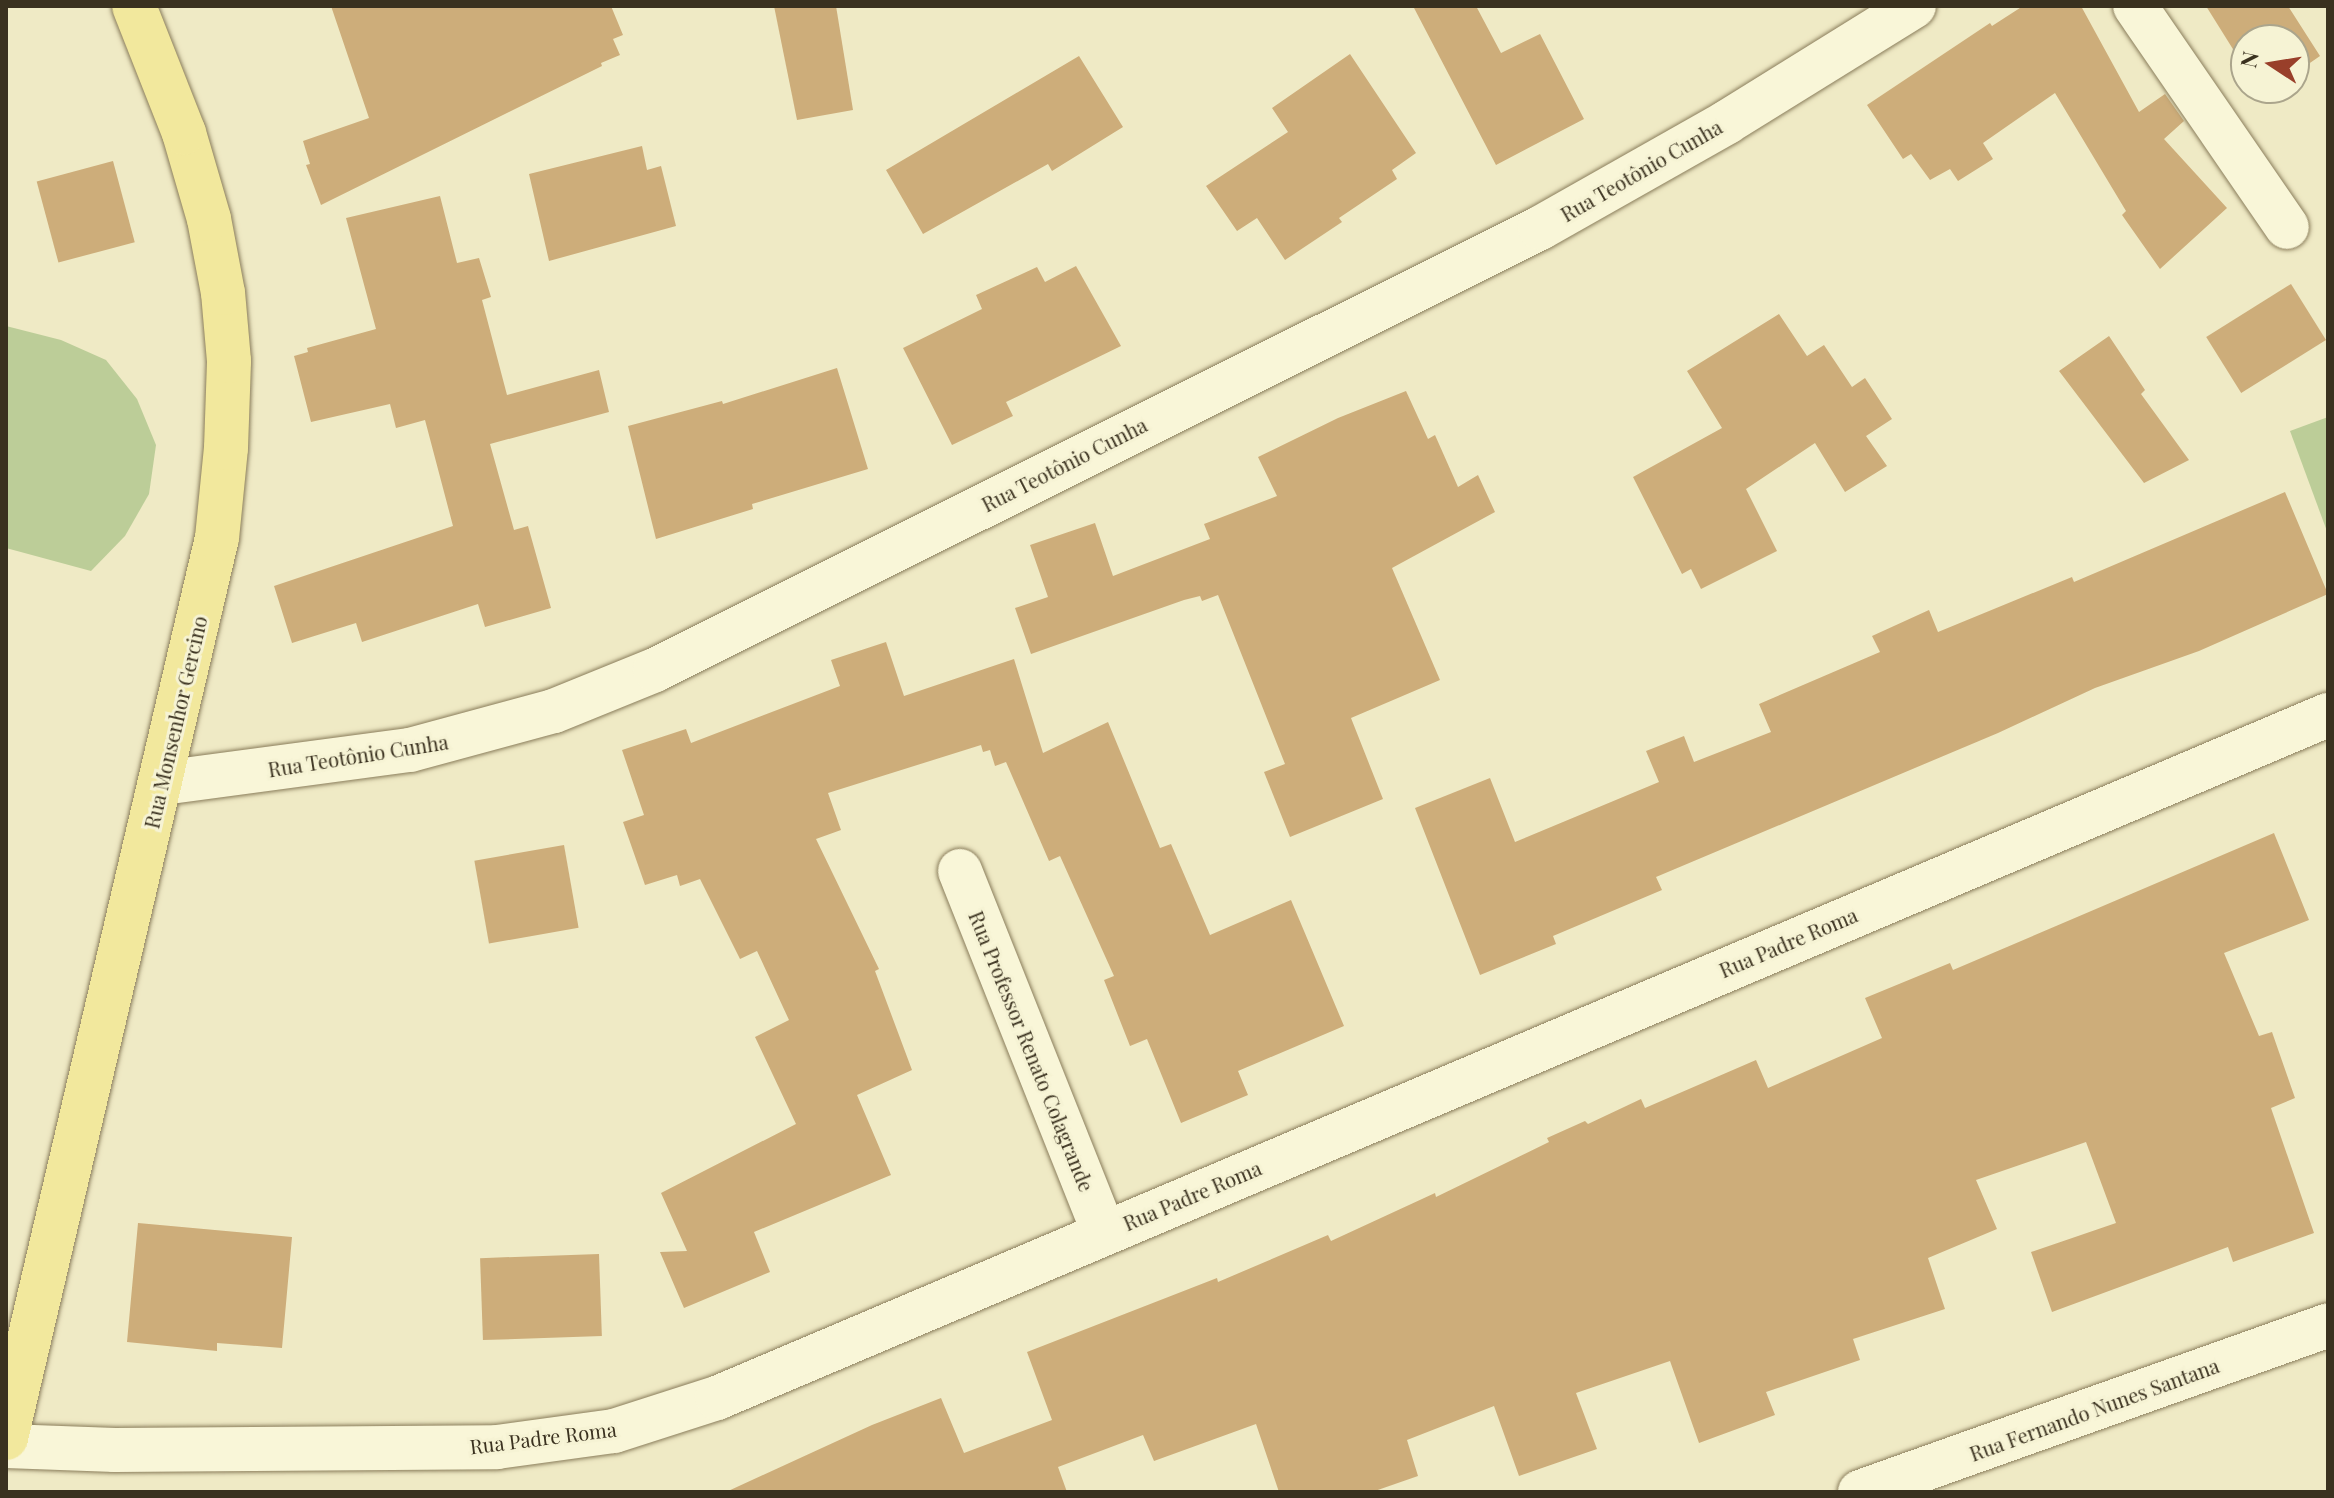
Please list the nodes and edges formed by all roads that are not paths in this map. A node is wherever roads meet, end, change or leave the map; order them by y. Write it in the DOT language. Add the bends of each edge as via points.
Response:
graph roads {
  1 [pos="134,6"];
  2 [pos="1914,6"];
  3 [pos="2135,6"];
  4 [pos="2287,227"];
  5 [pos="2328,715"];
  6 [pos="162,783"];
  7 [pos="960,871"];
  8 [pos="1104,1232"];
  9 [pos="2328,1325"];
  10 [pos="6,1438"];
  11 [pos="6,1446"];
  12 [pos="1860,1492"];
  1 -- 6 [label="main road, Rua Monsenhor Gercino" via="184,133 209,219 229,361 217,538"];
  2 -- 6 [label="street, Rua Teotônio Cunha" via="1727,122 1540,228 655,670 554,711 410,750"];
  3 -- 4 [label="street"];
  5 -- 8 [label="street, Rua Padre Roma"];
  6 -- 10 [label="main road, Rua Monsenhor Gercino"];
  7 -- 8 [label="street, Rua Professor Renato Colagrande"];
  8 -- 11 [label="street, Rua Padre Roma" via="717,1398 614,1431 497,1447"];
  9 -- 12 [label="street, Rua Fernando Nunes Santana"];
}
